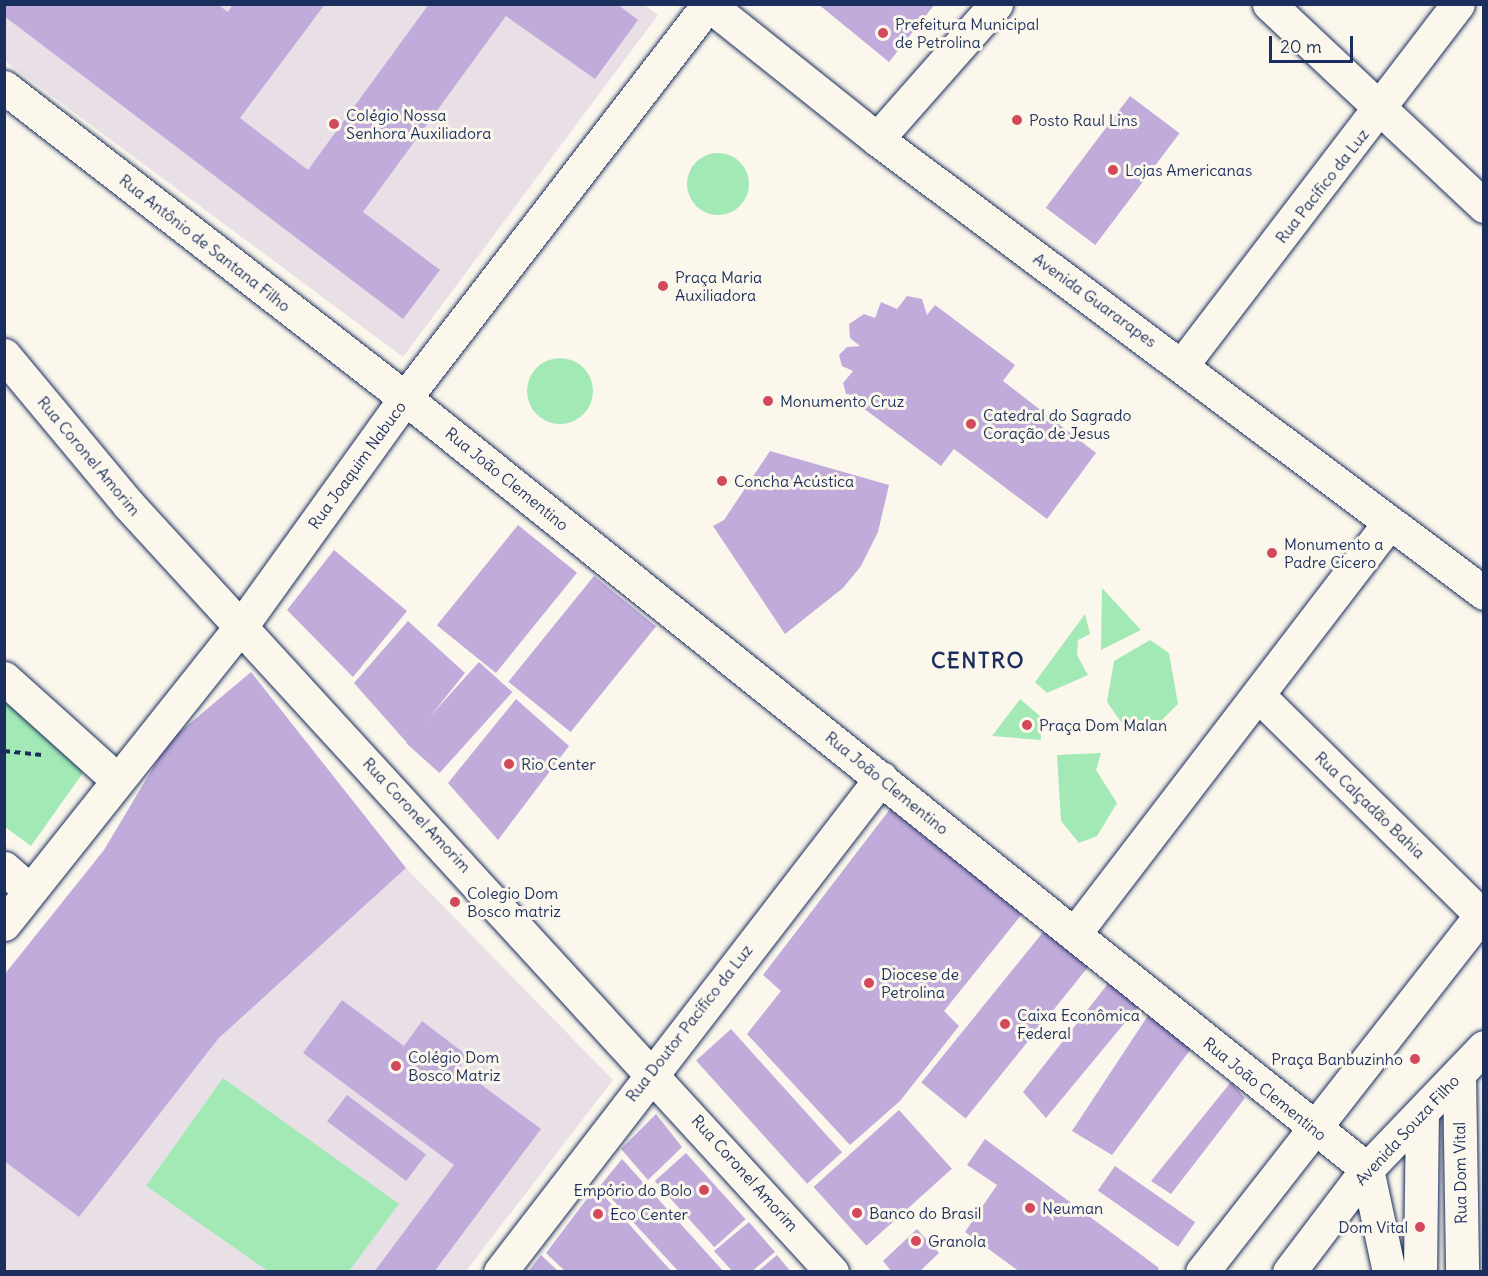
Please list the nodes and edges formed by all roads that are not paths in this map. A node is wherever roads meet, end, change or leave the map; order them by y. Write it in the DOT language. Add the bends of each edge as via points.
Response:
graph roads {
  1 [pos="708,4"];
  2 [pos="996,4"];
  3 [pos="1269,4"];
  4 [pos="1458,4"];
  5 [pos="4,87"];
  6 [pos="1382,108"];
  7 [pos="877,139"];
  8 [pos="1484,206"];
  9 [pos="4,356"];
  10 [pos="1182,365"];
  11 [pos="405,398"];
  12 [pos="1389,523"];
  13 [pos="1484,593"];
  14 [pos="242,625"];
  15 [pos="4,678"];
  16 [pos="1259,696"];
  17 [pos="881,778"];
  18 [pos="116,779"];
  19 [pos="16,878"];
  20 [pos="1482,913"];
  21 [pos="4,924"];
  22 [pos="1075,933"];
  23 [pos="1484,1047"];
  24 [pos="652,1070"];
  25 [pos="1459,1074"];
  26 [pos="1422,1114"];
  27 [pos="1310,1127"];
  28 [pos="1368,1169"];
  29 [pos="500,1272"];
  30 [pos="832,1272"];
  31 [pos="1202,1272"];
  32 [pos="1289,1272"];
  33 [pos="1389,1272"];
  34 [pos="1420,1272"];
  35 [pos="1462,1272"];
  1 -- 7 [label="street, Avenida Guararapes"];
  1 -- 11 [label="street, Rua Joaquim Nabuco"];
  2 -- 7 [label="street"];
  3 -- 6 [label="street"];
  4 -- 6 [label="street, Rua Pacífico da Luz"];
  5 -- 11 [label="street, Rua Antônio de Santana Filho"];
  6 -- 8 [label="street"];
  6 -- 10 [label="street, Rua Pacífico da Luz"];
  7 -- 10 [label="street, Avenida Guararapes"];
  9 -- 14 [label="street, Rua Coronel Amorim" via="128,504"];
  10 -- 12 [label="street, Avenida Guararapes"];
  11 -- 14 [label="street, Rua Joaquim Nabuco"];
  11 -- 17 [label="street, Rua João Clementino"];
  12 -- 13 [label="street, Avenida Guararapes"];
  12 -- 16 [label="street"];
  14 -- 18 [label="street, Rua Joaquim Nabuco"];
  14 -- 24 [label="street, Rua Coronel Amorim"];
  15 -- 18 [label="street"];
  16 -- 20 [label="street, Rua Calçadão Bahia"];
  16 -- 22 [label="street"];
  17 -- 22 [label="street, Rua João Clementino"];
  17 -- 24 [label="street, Rua Doutor Pacífico da Luz"];
  18 -- 19 [label="street, Rua Joaquim Nabuco"];
  19 -- 21 [label="street, Rua Joaquim Nabuco"];
  20 -- 27 [label="street"];
  22 -- 27 [label="street, Rua João Clementino"];
  23 -- 25 [label="street, Avenida Souza Filho"];
  24 -- 29 [label="street, Rua Doutor Pacífico da Luz"];
  24 -- 30 [label="street, Rua Coronel Amorim"];
  25 -- 26 [label="street, Avenida Souza Filho"];
  25 -- 35 [label="street, Rua Dom Vital"];
  26 -- 28 [label="street, Avenida Souza Filho"];
  26 -- 34 [label="street"];
  27 -- 28 [label="street, Rua João Clementino"];
  27 -- 31 [label="street"];
  28 -- 32 [label="street, Avenida Souza Filho"];
  28 -- 33 [label="street"];
}
